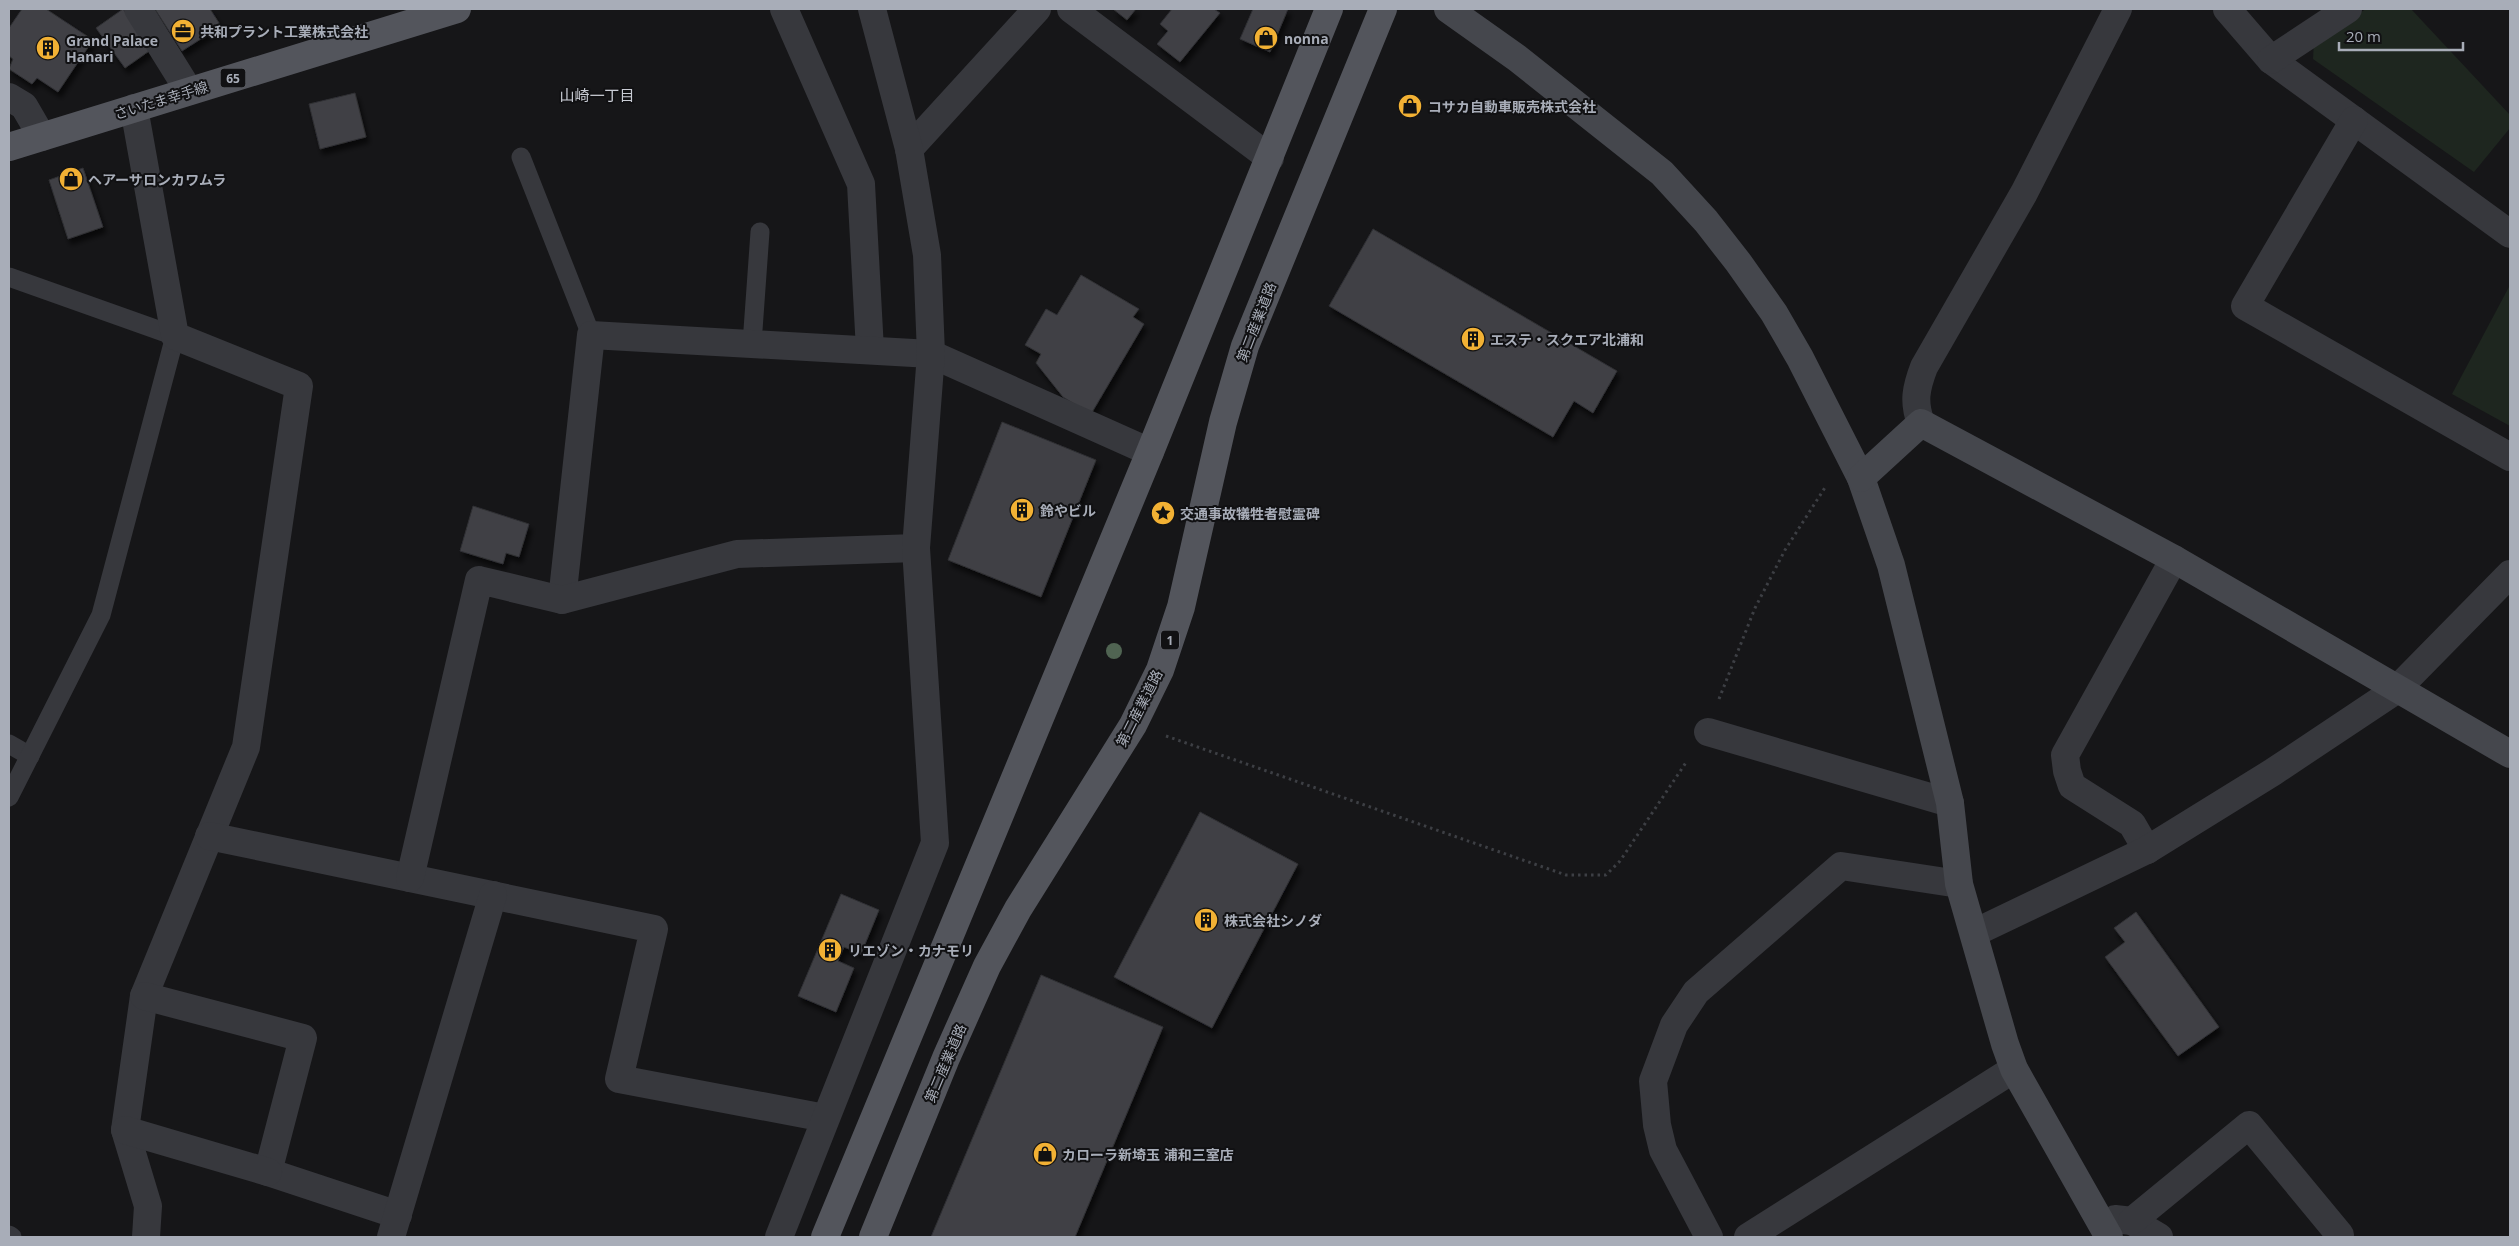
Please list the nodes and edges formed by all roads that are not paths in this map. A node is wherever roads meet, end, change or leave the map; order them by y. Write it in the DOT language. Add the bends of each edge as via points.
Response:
graph roads {
  1 [pos="138,9"];
  2 [pos="457,9"];
  3 [pos="784,9"];
  4 [pos="872,9"];
  5 [pos="1037,9"];
  6 [pos="1071,9"];
  7 [pos="1329,9"];
  8 [pos="1383,9"];
  9 [pos="1448,9"];
  10 [pos="2118,9"];
  11 [pos="2227,9"];
  12 [pos="2348,9"];
  13 [pos="2270,60"];
  14 [pos="189,91"];
  15 [pos="9,97"];
  16 [pos="134,108"];
  17 [pos="2354,120"];
  18 [pos="42,137"];
  19 [pos="9,147"];
  20 [pos="908,149"];
  21 [pos="521,157"];
  22 [pos="1270,158"];
  23 [pos="760,232"];
  24 [pos="2510,234"];
  25 [pos="9,277"];
  26 [pos="591,335"];
  27 [pos="175,336"];
  28 [pos="752,344"];
  29 [pos="870,350"];
  30 [pos="931,354"];
  31 [pos="1921,423"];
  32 [pos="1150,452"];
  33 [pos="2510,457"];
  34 [pos="1862,478"];
  35 [pos="916,548"];
  36 [pos="2174,559"];
  37 [pos="2510,574"];
  38 [pos="562,600"];
  39 [pos="2396,690"];
  40 [pos="1708,732"];
  41 [pos="9,744"];
  42 [pos="2510,754"];
  43 [pos="30,756"];
  44 [pos="9,797"];
  45 [pos="1950,803"];
  46 [pos="209,836"];
  47 [pos="2147,850"];
  48 [pos="410,878"];
  49 [pos="1959,884"];
  50 [pos="494,895"];
  51 [pos="1974,933"];
  52 [pos="144,996"];
  53 [pos="2014,1069"];
  54 [pos="825,1118"];
  55 [pos="126,1130"];
  56 [pos="268,1172"];
  57 [pos="2132,1221"];
  58 [pos="395,1226"];
  59 [pos="2103,1226"];
  60 [pos="9,1235"];
  61 [pos="12,1237"];
  62 [pos="146,1237"];
  63 [pos="779,1237"];
  64 [pos="825,1237"];
  65 [pos="874,1237"];
  66 [pos="1709,1237"];
  67 [pos="1748,1237"];
  68 [pos="2159,1237"];
  69 [pos="2337,1237"];
  1 -- 14 [label="street"];
  2 -- 14 [label="main road, さいたま幸手線 / 65"];
  3 -- 29 [label="street" via="861,184"];
  4 -- 20 [label="street"];
  5 -- 20 [label="street"];
  6 -- 22 [label="street"];
  7 -- 22 [label="main road"];
  8 -- 65 [label="main road, 第二産業道路 / 1" via="1245,346 1223,422 1181,607 1160,670 1133,725 1018,909 987,966"];
  9 -- 34 [label="street" via="1616,135 1662,173 1706,221 1774,314"];
  10 -- 31 [label="street" via="2024,193 1924,367 1915,395 1915,408"];
  11 -- 13 [label="street"];
  12 -- 13 [label="street"];
  13 -- 17 [label="street"];
  14 -- 16 [label="main road, さいたま幸手線 / 65"];
  15 -- 18 [label="street" via="24,106"];
  16 -- 18 [label="main road, さいたま幸手線 / 65"];
  16 -- 27 [label="street"];
  17 -- 24 [label="street"];
  17 -- 33 [label="street" via="2246,306"];
  18 -- 19 [label="main road, さいたま幸手線 / 65"];
  20 -- 30 [label="street" via="927,255"];
  21 -- 26 [label="lane"];
  22 -- 32 [label="main road"];
  23 -- 28 [label="lane"];
  25 -- 27 [label="lane"];
  26 -- 28 [label="street"];
  26 -- 38 [label="street"];
  27 -- 43 [label="lane" via="101,615"];
  27 -- 46 [label="street" via="299,386 246,747"];
  28 -- 29 [label="street"];
  29 -- 30 [label="street"];
  30 -- 32 [label="street"];
  30 -- 35 [label="street"];
  31 -- 34 [label="street"];
  31 -- 36 [label="street"];
  32 -- 64 [label="main road"];
  34 -- 45 [label="street" via="1891,565"];
  35 -- 38 [label="street" via="737,554"];
  35 -- 54 [label="street" via="935,843"];
  36 -- 39 [label="street"];
  36 -- 47 [label="street" via="2065,755 2072,786 2132,824"];
  37 -- 39 [label="street"];
  38 -- 48 [label="street" via="479,580"];
  39 -- 42 [label="street"];
  39 -- 47 [label="street"];
  40 -- 45 [label="street"];
  41 -- 43 [label="lane"];
  43 -- 44 [label="lane"];
  45 -- 49 [label="street"];
  46 -- 48 [label="street"];
  46 -- 52 [label="street"];
  47 -- 51 [label="street"];
  48 -- 50 [label="street"];
  49 -- 51 [label="street"];
  49 -- 66 [label="street" via="1841,866 1696,992 1674,1025 1653,1081 1663,1150"];
  50 -- 54 [label="street" via="654,929 619,1079"];
  50 -- 58 [label="street"];
  51 -- 53 [label="street"];
  52 -- 55 [label="street"];
  52 -- 56 [label="street" via="303,1038"];
  53 -- 59 [label="street"];
  53 -- 67 [label="street"];
  54 -- 63 [label="street"];
  55 -- 56 [label="street"];
  55 -- 62 [label="street" via="148,1206"];
  56 -- 58 [label="street"];
  57 -- 59 [label="street"];
  57 -- 68 [label="street"];
  57 -- 69 [label="street" via="2249,1125 2340,1235"];
  60 -- 61 [label="lane"];
}
